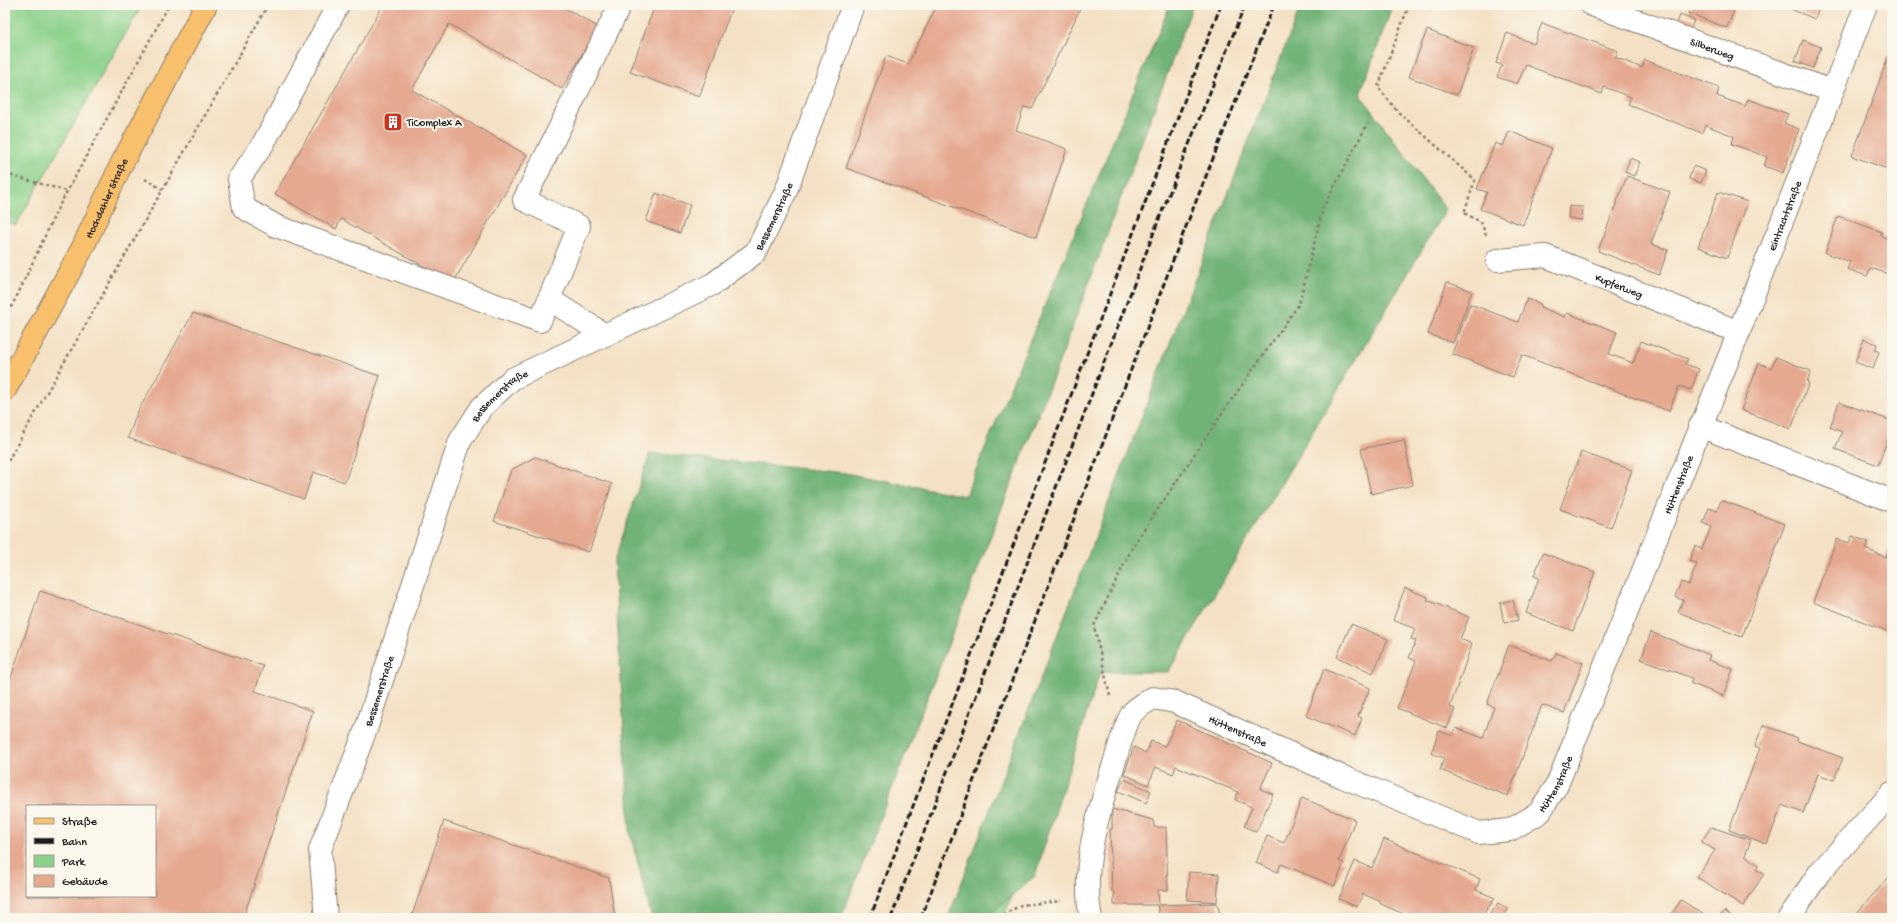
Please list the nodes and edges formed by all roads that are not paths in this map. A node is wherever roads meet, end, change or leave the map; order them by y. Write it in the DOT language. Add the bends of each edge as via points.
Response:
graph roads {
  1 [pos="206,5"];
  2 [pos="338,5"];
  3 [pos="620,5"];
  4 [pos="852,5"];
  5 [pos="1592,5"];
  6 [pos="1866,5"];
  7 [pos="1832,91"];
  8 [pos="1497,260"];
  9 [pos="549,299"];
  10 [pos="1739,332"];
  11 [pos="605,335"];
  12 [pos="5,390"];
  13 [pos="1700,426"];
  14 [pos="1892,500"];
  15 [pos="1892,793"];
  16 [pos="326,918"];
  17 [pos="1091,918"];
  18 [pos="1789,918"];
  1 -- 12 [label="main road, Hochdahler Straße" via="121,165 83,247"];
  2 -- 9 [label="street" via="263,144 239,179 244,208 276,226 540,321"];
  3 -- 9 [label="street" via="524,200 580,226"];
  4 -- 11 [label="street, Bessemerstraße" via="786,191 756,252 713,284"];
  5 -- 7 [label="street, Silberweg"];
  6 -- 7 [label="street, Eintrachtstraße"];
  7 -- 10 [label="street, Eintrachtstraße"];
  8 -- 10 [label="street, Kupferweg" via="1545,256"];
  9 -- 11 [label="street"];
  10 -- 13 [label="street, Eintrachtstraße"];
  11 -- 16 [label="street, Bessemerstraße" via="512,379 482,407 460,441 366,729 320,850"];
  13 -- 14 [label="street"];
  13 -- 17 [label="street, Hüttenstraße" via="1557,785 1538,813 1510,830 1479,833 1343,777 1175,702 1153,698 1133,712 1104,796 1091,850 1087,900"];
  15 -- 18 [label="street" via="1819,873"];
}
